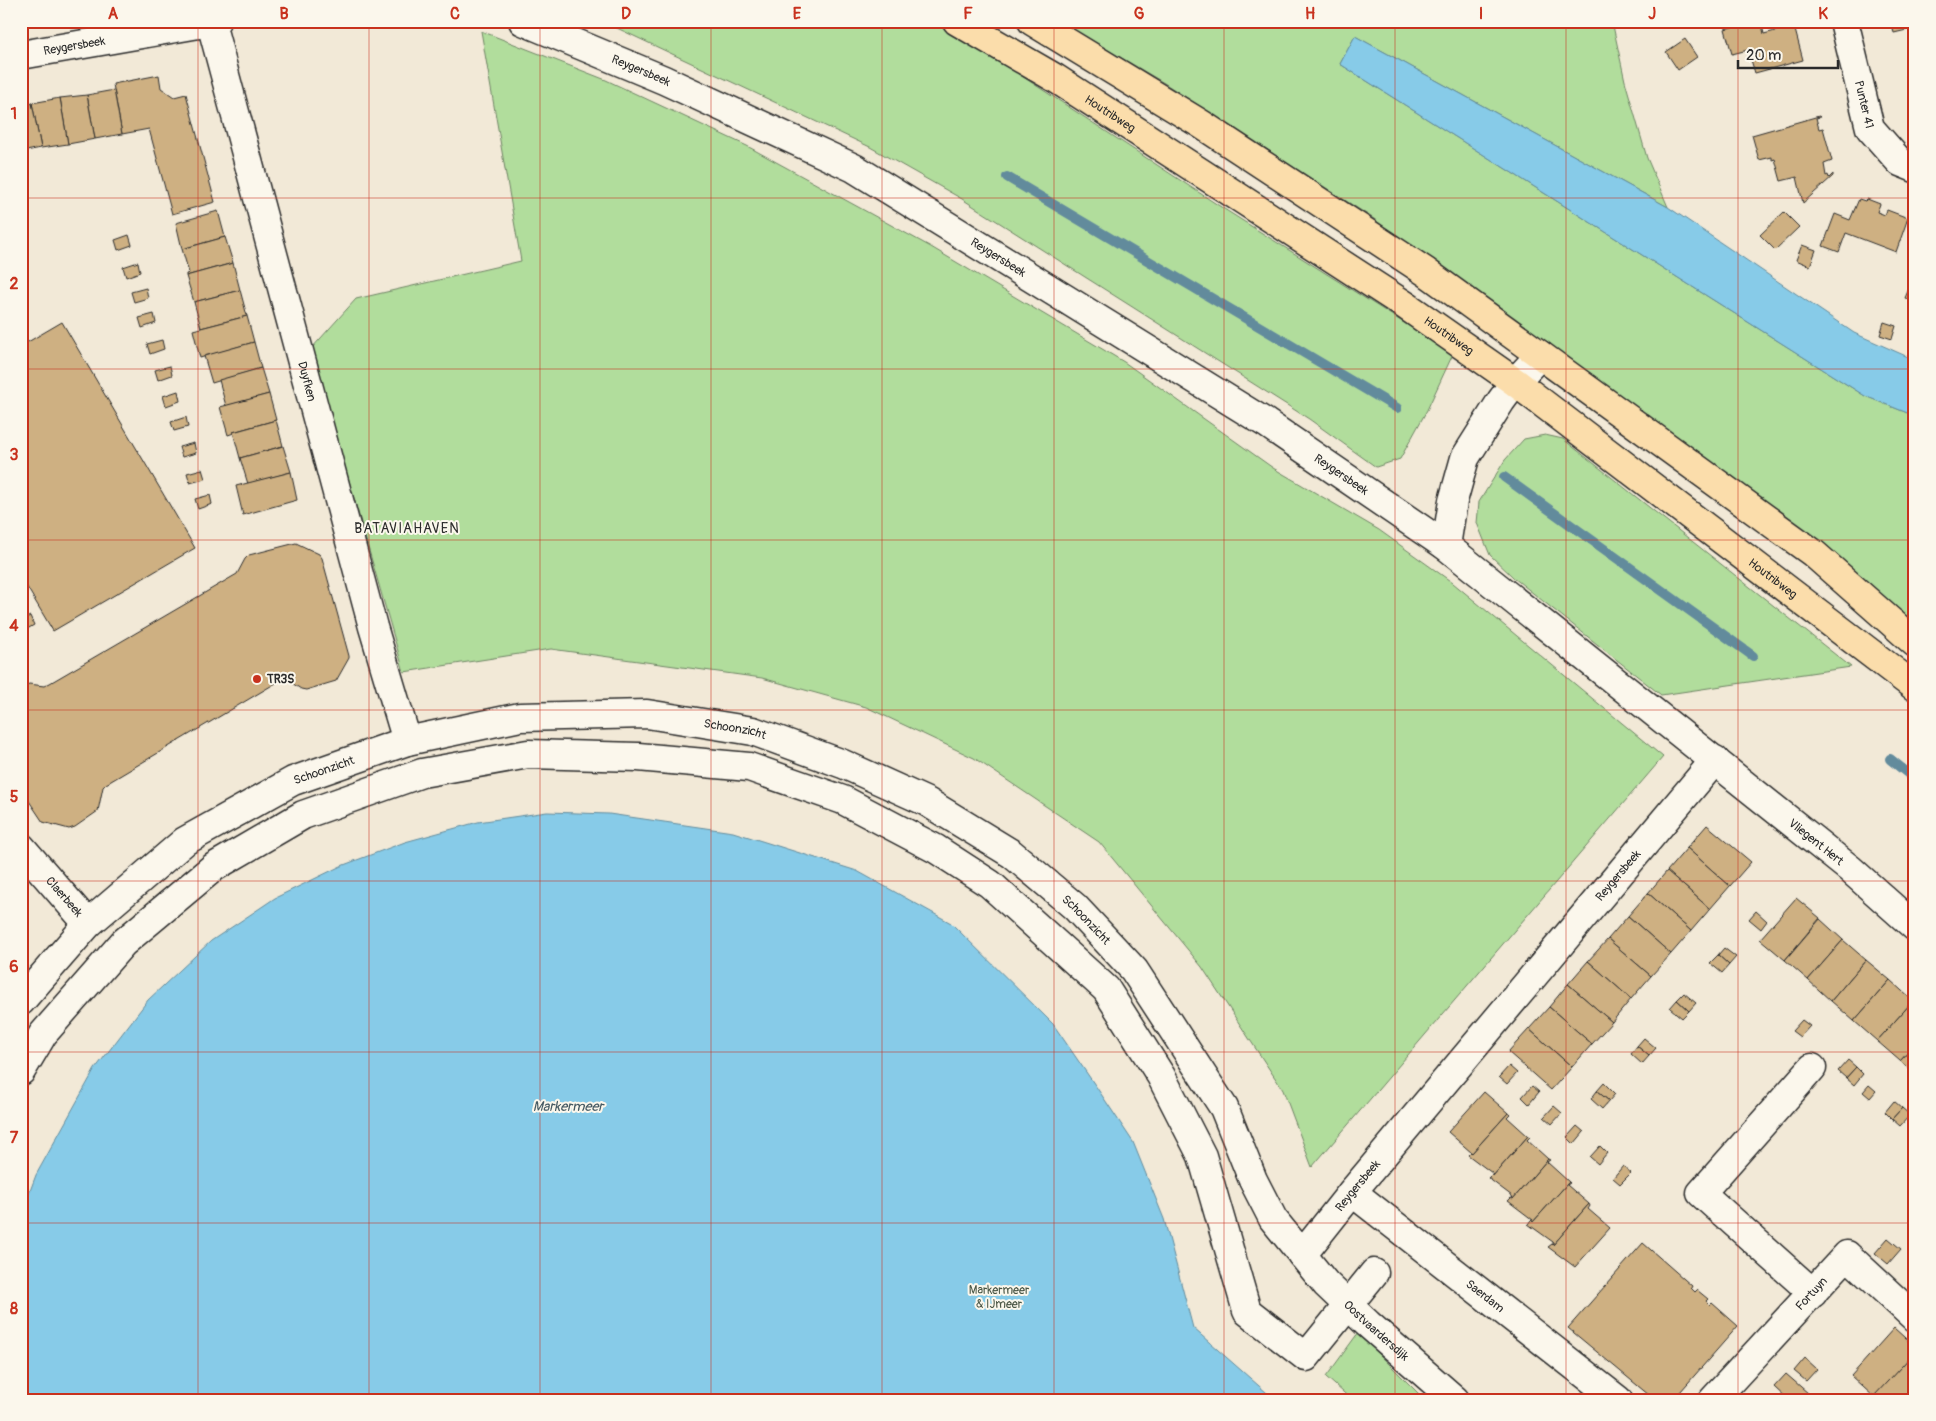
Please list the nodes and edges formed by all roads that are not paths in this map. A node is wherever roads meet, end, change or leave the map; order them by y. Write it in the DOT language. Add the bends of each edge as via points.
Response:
graph roads {
  1 [pos="523,21"];
  2 [pos="957,21"];
  3 [pos="1032,21"];
  4 [pos="1844,21"];
  5 [pos="213,22"];
  6 [pos="21,55"];
  7 [pos="1915,168"];
  8 [pos="1540,354"];
  9 [pos="1515,382"];
  10 [pos="1446,546"];
  11 [pos="1915,642"];
  12 [pos="1915,687"];
  13 [pos="407,741"];
  14 [pos="1715,760"];
  15 [pos="21,847"];
  16 [pos="88,924"];
  17 [pos="1915,927"];
  18 [pos="21,1001"];
  19 [pos="1812,1068"];
  20 [pos="21,1071"];
  21 [pos="1352,1192"];
  22 [pos="1302,1254"];
  23 [pos="1374,1273"];
  24 [pos="1813,1293"];
  25 [pos="1349,1305"];
  26 [pos="1915,1318"];
  27 [pos="1455,1400"];
  28 [pos="1618,1400"];
  29 [pos="1713,1400"];
  1 -- 10 [label="street, Reygersbeek" via="664,80 854,168 1266,423"];
  2 -- 9 [label="main road, Houtribweg" via="1056,78 1405,305"];
  3 -- 8 [label="main road" via="1201,124 1401,255"];
  4 -- 7 [label="street, Punter 41" via="1870,128 1900,162"];
  5 -- 6 [label="street, Reygersbeek"];
  5 -- 13 [label="street, Duyfken" via="373,627"];
  8 -- 9 [label="street"];
  8 -- 11 [label="main road" via="1813,553"];
  9 -- 10 [label="street" via="1465,458 1453,501"];
  9 -- 12 [label="main road, Houtribweg"];
  10 -- 14 [label="street, Reygersbeek"];
  13 -- 16 [label="street, Schoonzicht" via="293,781 185,841"];
  13 -- 22 [label="street, Schoonzicht" via="520,717 647,714 753,731 843,764 927,802 1012,854 1075,907 1134,970 1224,1108 1253,1180 1273,1219"];
  14 -- 17 [label="street, Vliegent Hert" via="1850,869"];
  14 -- 21 [label="street, Reygersbeek"];
  15 -- 16 [label="street, Claerbeek"];
  16 -- 18 [label="street, Schoonzicht"];
  19 -- 24 [label="street" via="1701,1193"];
  20 -- 25 [label="street" via="42,1034 123,943 214,867 303,815 422,773 528,754 638,757 749,767 843,800 936,849 990,884 1106,989 1161,1076 1202,1156 1247,1311 1306,1357"];
  21 -- 22 [label="street, Reygersbeek"];
  21 -- 28 [label="street, Saerdam"];
  22 -- 25 [label="street, Oostvaardersdijk" via="1326,1284"];
  23 -- 25 [label="street"];
  24 -- 26 [label="street, Fortuyn" via="1847,1255"];
  24 -- 29 [label="street, Fortuyn"];
  25 -- 27 [label="street, Oostvaardersdijk"];
}
